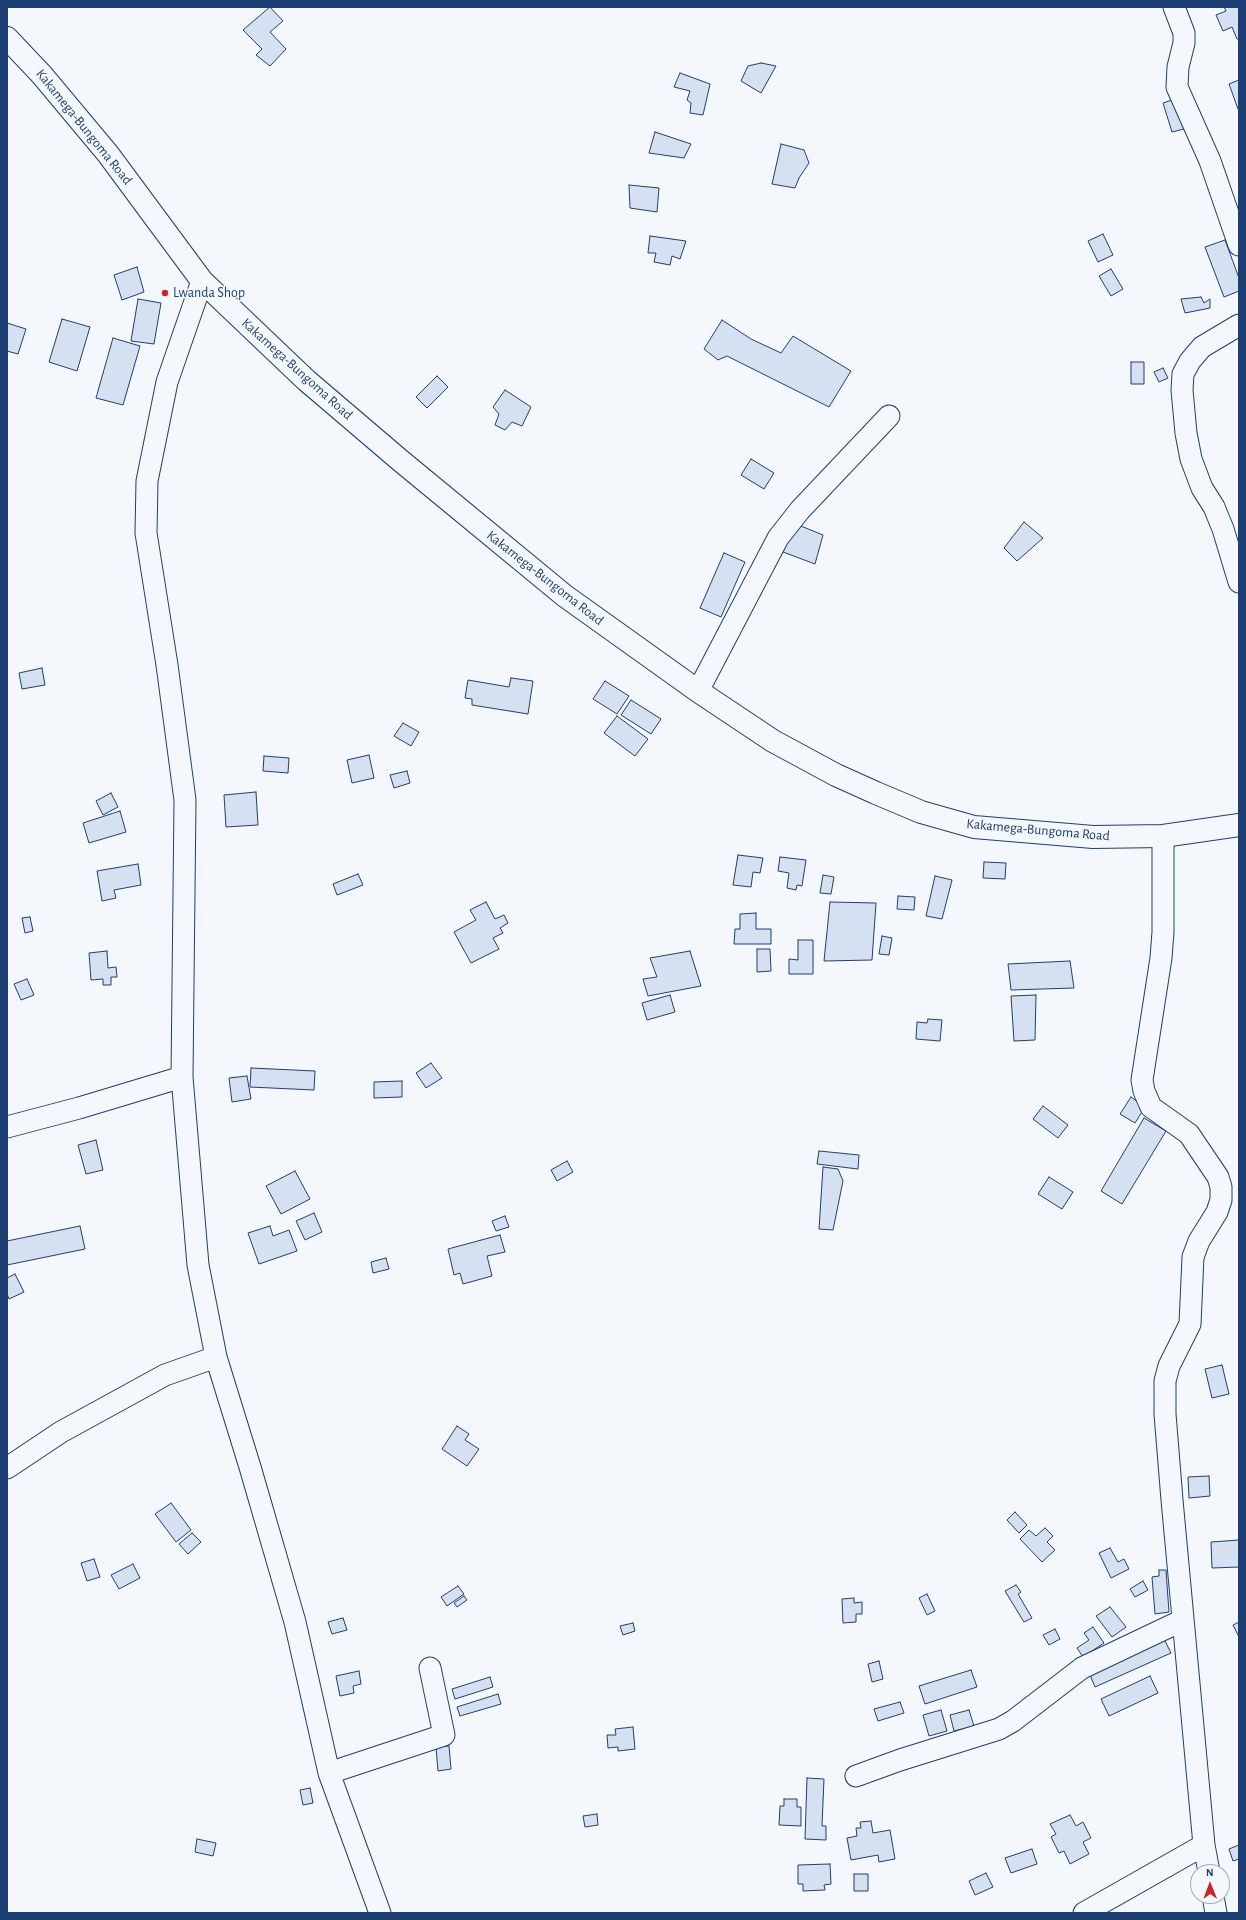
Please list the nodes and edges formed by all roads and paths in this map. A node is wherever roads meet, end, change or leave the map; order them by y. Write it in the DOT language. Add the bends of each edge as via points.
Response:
graph roads {
  1 [pos="1174,7"];
  2 [pos="7,38"];
  3 [pos="1239,245"];
  4 [pos="202,281"];
  5 [pos="1239,325"];
  6 [pos="889,416"];
  7 [pos="1239,582"];
  8 [pos="698,691"];
  9 [pos="1239,825"];
  10 [pos="1163,836"];
  11 [pos="182,1077"];
  12 [pos="7,1127"];
  13 [pos="216,1357"];
  14 [pos="7,1468"];
  15 [pos="1183,1620"];
  16 [pos="430,1668"];
  17 [pos="330,1773"];
  18 [pos="856,1776"];
  19 [pos="1204,1845"];
  20 [pos="1208,1864"];
  21 [pos="380,1913"];
  22 [pos="1084,1913"];
  1 -- 3 [label="street" via="1184,32 1177,87 1210,161"];
  2 -- 4 [label="main road, Kakamega-Bungoma Road" via="42,75 108,154"];
  4 -- 8 [label="main road, Kakamega-Bungoma Road" via="306,380 407,466 565,596"];
  4 -- 11 [label="street" via="167,382 147,481 146,533 185,800"];
  5 -- 7 [label="street" via="1202,347 1194,356 1183,374 1182,390 1191,459 1202,488 1214,507 1223,529"];
  6 -- 8 [label="street" via="800,510 778,538"];
  8 -- 10 [label="main road, Kakamega-Bungoma Road" via="773,741 836,775 921,812 974,827 1093,837"];
  9 -- 10 [label="main road, Kakamega-Bungoma Road"];
  10 -- 15 [label="street" via="1161,958 1142,1080 1151,1107 1189,1134 1218,1177 1221,1187 1221,1200 1217,1212 1199,1241 1193,1257 1190,1324 1169,1366 1165,1381 1165,1414"];
  11 -- 12 [label="street"];
  11 -- 13 [label="street" via="198,1266"];
  13 -- 14 [label="street" via="165,1375 61,1432"];
  13 -- 17 [label="street" via="294,1622"];
  15 -- 18 [label="street" via="1082,1668 1014,1721 999,1729"];
  15 -- 19 [label="street"];
  16 -- 17 [label="street" via="444,1734"];
  17 -- 21 [label="street"];
  19 -- 20 [label="street"];
  19 -- 22 [label="street"];
}
